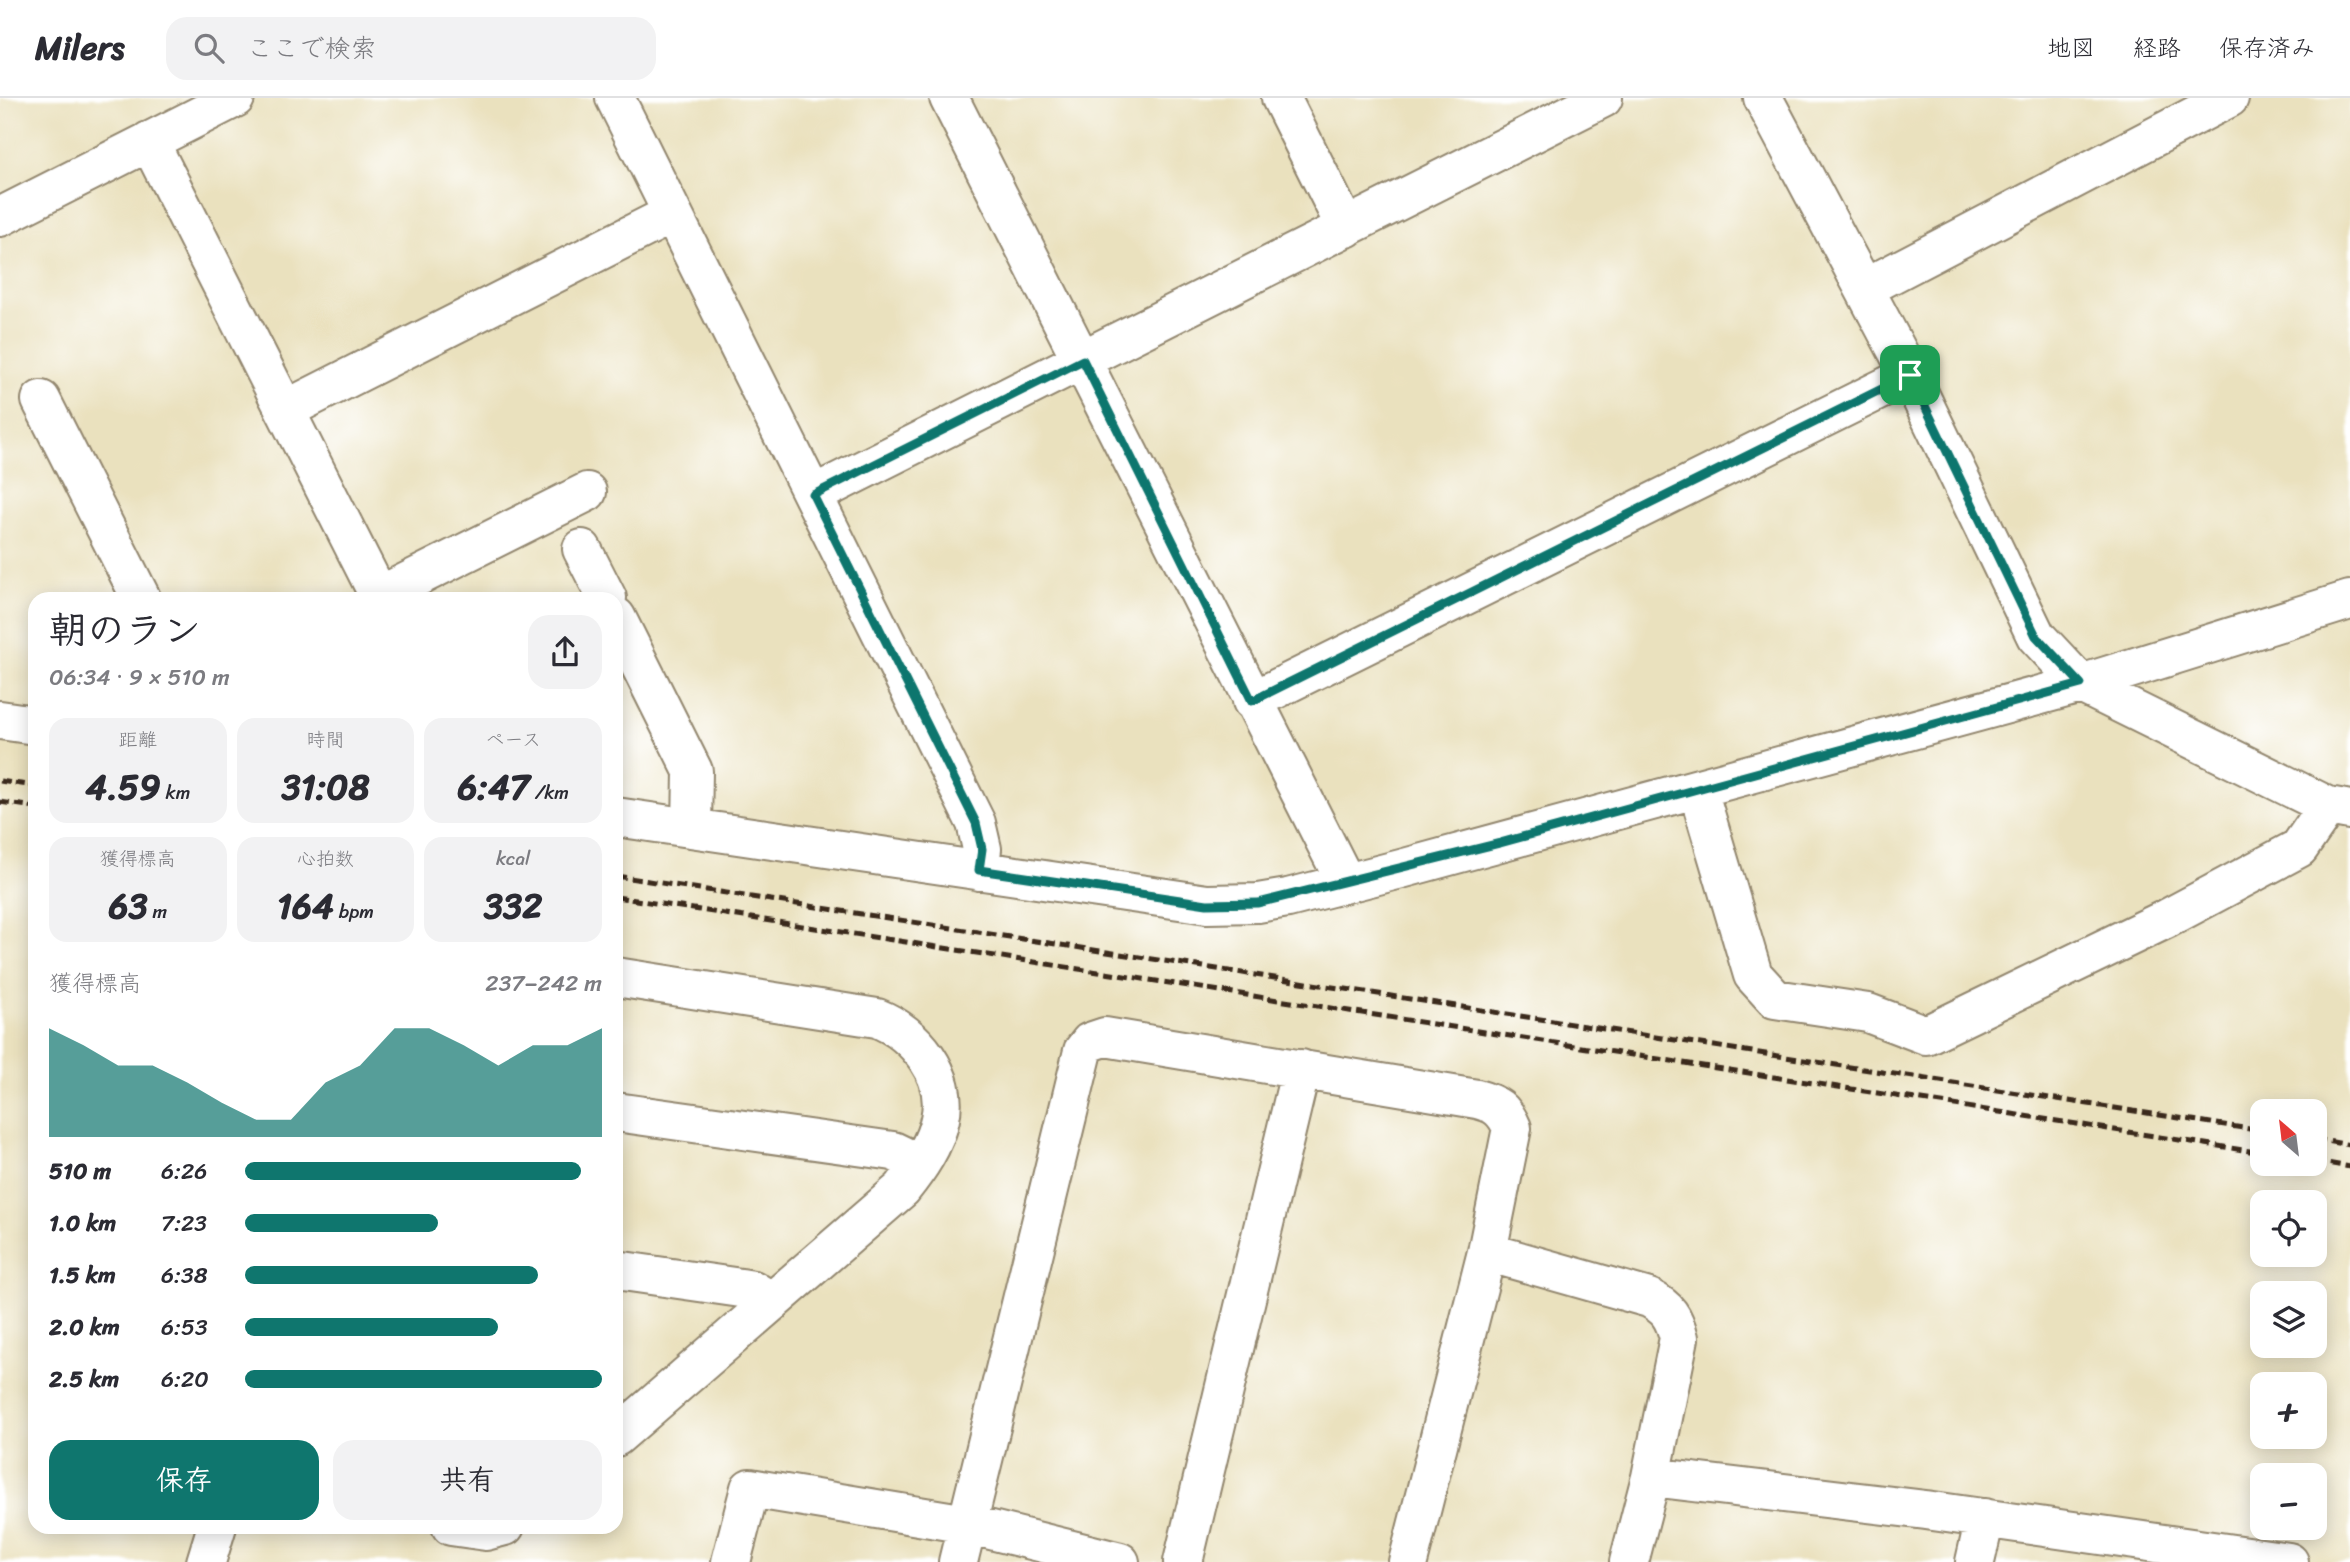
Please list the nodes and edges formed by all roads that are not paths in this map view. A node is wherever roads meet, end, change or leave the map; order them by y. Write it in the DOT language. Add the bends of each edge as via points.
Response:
graph roads {
  1 [pos="235,98"];
  2 [pos="615,98"];
  3 [pos="949,98"];
  4 [pos="1281,98"];
  5 [pos="1603,98"];
  6 [pos="1763,98"];
  7 [pos="2229,98"];
  8 [pos="149,141"];
  9 [pos="673,214"];
  10 [pos="0,217"];
  11 [pos="1346,228"];
  12 [pos="1866,288"];
  13 [pos="1083,360"];
  14 [pos="1910,375"];
  15 [pos="41,400"];
  16 [pos="285,410"];
  17 [pos="587,492"];
  18 [pos="813,495"];
  19 [pos="582,549"];
  20 [pos="138,592"];
  21 [pos="377,592"];
  22 [pos="390,592"];
  23 [pos="604,592"];
  24 [pos="2350,600"];
  25 [pos="623,631"];
  26 [pos="2081,684"];
  27 [pos="1252,701"];
  28 [pos="0,720"];
  29 [pos="28,724"];
  30 [pos="1698,790"];
  31 [pos="2339,808"];
  32 [pos="623,818"];
  33 [pos="692,828"];
  34 [pos="979,870"];
  35 [pos="1346,883"];
  36 [pos="623,978"];
  37 [pos="1301,1069"];
  38 [pos="623,1113"];
  39 [pos="919,1164"];
  40 [pos="1487,1252"];
  41 [pos="623,1271"];
  42 [pos="772,1302"];
  43 [pos="623,1431"];
  44 [pos="1651,1477"];
  45 [pos="1985,1518"];
  46 [pos="967,1524"];
  47 [pos="215,1534"];
  48 [pos="206,1562"];
  49 [pos="731,1562"];
  50 [pos="958,1562"];
  51 [pos="1120,1562"];
  52 [pos="1183,1562"];
  53 [pos="1408,1562"];
  54 [pos="1629,1562"];
  55 [pos="1975,1562"];
  56 [pos="2289,1562"];
  1 -- 8 [label="street"];
  2 -- 9 [label="street"];
  3 -- 13 [label="street"];
  4 -- 11 [label="street"];
  5 -- 11 [label="street"];
  6 -- 12 [label="street"];
  7 -- 12 [label="street"];
  8 -- 10 [label="street"];
  8 -- 16 [label="street"];
  9 -- 16 [label="street"];
  9 -- 18 [label="street"];
  11 -- 13 [label="street"];
  12 -- 14 [label="street"];
  13 -- 18 [label="street"];
  13 -- 27 [label="street"];
  14 -- 26 [label="street" via="2036,636"];
  14 -- 27 [label="street"];
  15 -- 20 [label="street"];
  16 -- 21 [label="street"];
  17 -- 22 [label="street"];
  18 -- 34 [label="street" via="976,823 982,849"];
  19 -- 23 [label="street"];
  24 -- 26 [label="street"];
  25 -- 33 [label="street" via="693,771"];
  26 -- 30 [label="street"];
  26 -- 31 [label="street"];
  27 -- 35 [label="street"];
  28 -- 29 [label="street"];
  30 -- 31 [label="street" via="1753,975 1774,999 1868,1013 1926,1035 2168,918 2299,848"];
  30 -- 35 [label="street"];
  32 -- 33 [label="street"];
  33 -- 34 [label="street"];
  34 -- 35 [label="street" via="1207,904 1258,903"];
  36 -- 39 [label="street" via="868,1016 892,1024 932,1066 941,1099 941,1118"];
  37 -- 40 [label="street" via="1497,1105 1512,1128"];
  37 -- 46 [label="street" via="1105,1037 1090,1042 1083,1051"];
  37 -- 52 [label="street"];
  38 -- 39 [label="street" via="893,1151"];
  39 -- 42 [label="street" via="902,1189"];
  40 -- 44 [label="street" via="1649,1298 1664,1306 1675,1320 1679,1338"];
  40 -- 53 [label="street"];
  41 -- 42 [label="street" via="753,1290"];
  42 -- 43 [label="street"];
  44 -- 45 [label="street"];
  44 -- 54 [label="street"];
  45 -- 55 [label="street"];
  45 -- 56 [label="street"];
  46 -- 49 [label="street" via="750,1488"];
  46 -- 50 [label="street"];
  46 -- 51 [label="street"];
  47 -- 48 [label="street"];
}
